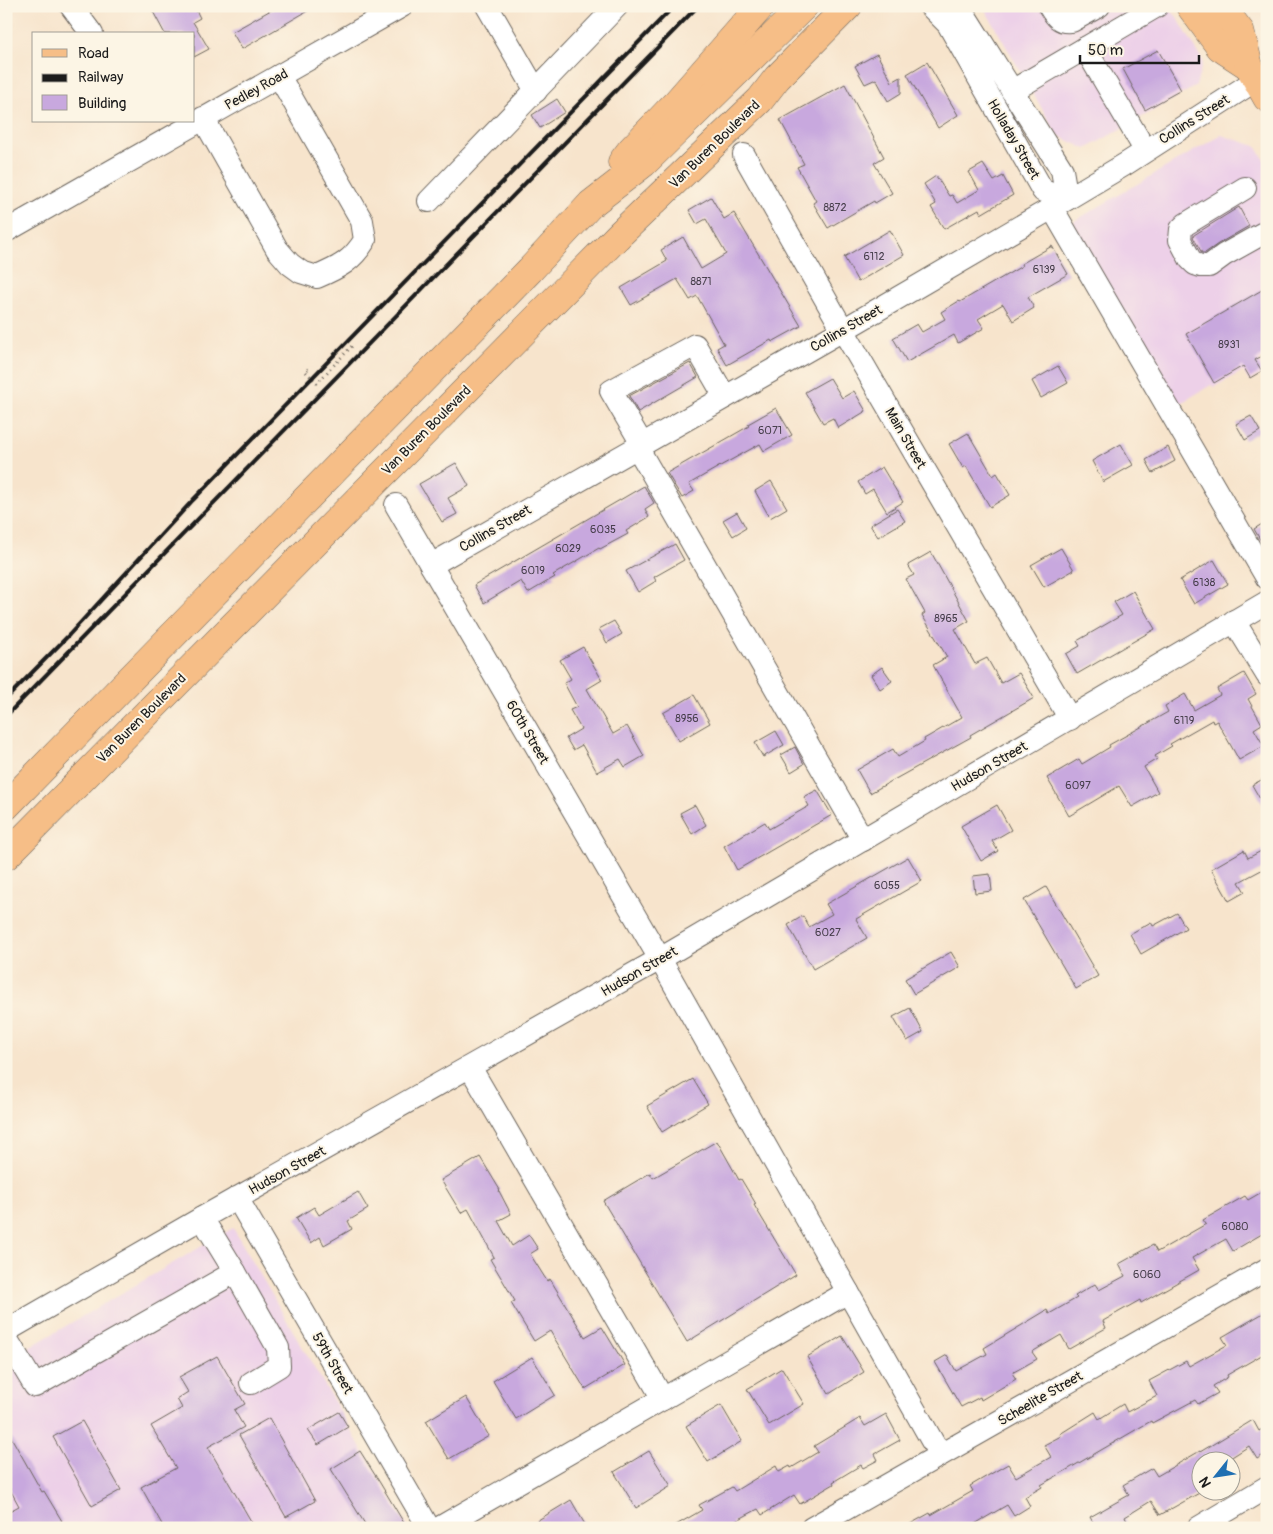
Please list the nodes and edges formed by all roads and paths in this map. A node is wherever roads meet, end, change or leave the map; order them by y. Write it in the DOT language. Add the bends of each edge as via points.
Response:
graph roads {
  1 [pos="72,6"];
  2 [pos="402,6"];
  3 [pos="487,6"];
  4 [pos="617,6"];
  5 [pos="761,6"];
  6 [pos="804,6"];
  7 [pos="848,6"];
  8 [pos="867,6"];
  9 [pos="930,6"];
  10 [pos="959,6"];
  11 [pos="1049,6"];
  12 [pos="1099,6"];
  13 [pos="1157,6"];
  14 [pos="1190,6"];
  15 [pos="1221,6"];
  16 [pos="1130,13"];
  17 [pos="1236,19"];
  18 [pos="91,32"];
  19 [pos="1085,48"];
  20 [pos="278,76"];
  21 [pos="1257,81"];
  22 [pos="536,91"];
  23 [pos="1012,91"];
  24 [pos="760,100"];
  25 [pos="195,121"];
  26 [pos="193,122"];
  27 [pos="1145,150"];
  28 [pos="744,155"];
  29 [pos="1245,188"];
  30 [pos="429,201"];
  31 [pos="1059,203"];
  32 [pos="591,204"];
  33 [pos="6,231"];
  34 [pos="1267,231"];
  35 [pos="843,330"];
  36 [pos="353,345"];
  37 [pos="308,368"];
  38 [pos="725,397"];
  39 [pos="639,446"];
  40 [pos="396,505"];
  41 [pos="431,565"];
  42 [pos="1267,578"];
  43 [pos="1267,602"];
  44 [pos="1234,621"];
  45 [pos="1267,675"];
  46 [pos="1070,719"];
  47 [pos="6,806"];
  48 [pos="863,840"];
  49 [pos="6,856"];
  50 [pos="660,960"];
  51 [pos="470,1067"];
  52 [pos="237,1198"];
  53 [pos="202,1218"];
  54 [pos="1267,1269"];
  55 [pos="235,1272"];
  56 [pos="848,1292"];
  57 [pos="6,1331"];
  58 [pos="6,1338"];
  59 [pos="251,1383"];
  60 [pos="662,1399"];
  61 [pos="940,1455"];
  62 [pos="1267,1488"];
  63 [pos="429,1528"];
  64 [pos="439,1528"];
  65 [pos="812,1528"];
  66 [pos="1198,1528"];
  1 -- 18 [label="street"];
  2 -- 20 [label="street, Pedley Road"];
  3 -- 22 [label="street"];
  4 -- 22 [label="street"];
  5 -- 32 [label="main road" via="631,150"];
  6 -- 32 [label="main road" via="644,163"];
  7 -- 24 [label="main road, Van Buren Boulevard" via="777,78"];
  8 -- 24 [label="main road" via="787,86"];
  9 -- 31 [label="street, Holladay Street" via="948,24 1043,191"];
  10 -- 23 [label="street, Holladay Street"];
  11 -- 12 [label="street" via="1060,21 1067,22"];
  13 -- 16 [label="street"];
  14 -- 21 [label="main road" via="1220,47"];
  15 -- 17 [label="main road"];
  16 -- 19 [label="street"];
  17 -- 21 [label="main road"];
  19 -- 23 [label="street"];
  19 -- 27 [label="street"];
  20 -- 25 [label="street, Pedley Road"];
  20 -- 25 [label="street" via="362,221 365,240 349,261 317,277 290,264 276,249"];
  21 -- 27 [label="street, Collins Street"];
  22 -- 30 [label="street"];
  23 -- 31 [label="street, Holladay Street" via="1062,170"];
  24 -- 49 [label="main road, Van Buren Boulevard" via="620,234"];
  26 -- 33 [label="street, Pedley Road"];
  27 -- 31 [label="street, Collins Street"];
  28 -- 35 [label="street, Main Street"];
  29 -- 34 [label="street" via="1186,224 1180,229 1180,240 1195,264 1209,266"];
  31 -- 35 [label="street, Collins Street"];
  31 -- 42 [label="street"];
  32 -- 47 [label="main road"];
  35 -- 38 [label="street, Collins Street"];
  35 -- 46 [label="street, Main Street"];
  36 -- 37 [label="path" via="317,383 305,372"];
  38 -- 39 [label="street, Collins Street"];
  38 -- 39 [label="street" via="695,345 611,391"];
  39 -- 41 [label="street, Collins Street"];
  39 -- 48 [label="street"];
  40 -- 41 [label="street, 60th Street"];
  41 -- 50 [label="street, 60th Street"];
  43 -- 44 [label="street, Hudson Street"];
  44 -- 45 [label="street"];
  44 -- 46 [label="street, Hudson Street"];
  46 -- 48 [label="street, Hudson Street"];
  48 -- 50 [label="street, Hudson Street"];
  50 -- 51 [label="street, Hudson Street"];
  50 -- 56 [label="street, 60th Street"];
  51 -- 52 [label="street, Hudson Street"];
  51 -- 60 [label="street"];
  52 -- 53 [label="street, Hudson Street"];
  52 -- 63 [label="street, 59th Street"];
  53 -- 55 [label="street"];
  53 -- 57 [label="street, Hudson Street"];
  54 -- 61 [label="street, Scheelite Street"];
  55 -- 58 [label="street" via="35,1386"];
  55 -- 59 [label="street" via="278,1348 279,1366"];
  56 -- 60 [label="street"];
  56 -- 61 [label="street, 60th Street"];
  60 -- 64 [label="street"];
  61 -- 65 [label="street, Scheelite Street"];
  62 -- 66 [label="street"];
}
